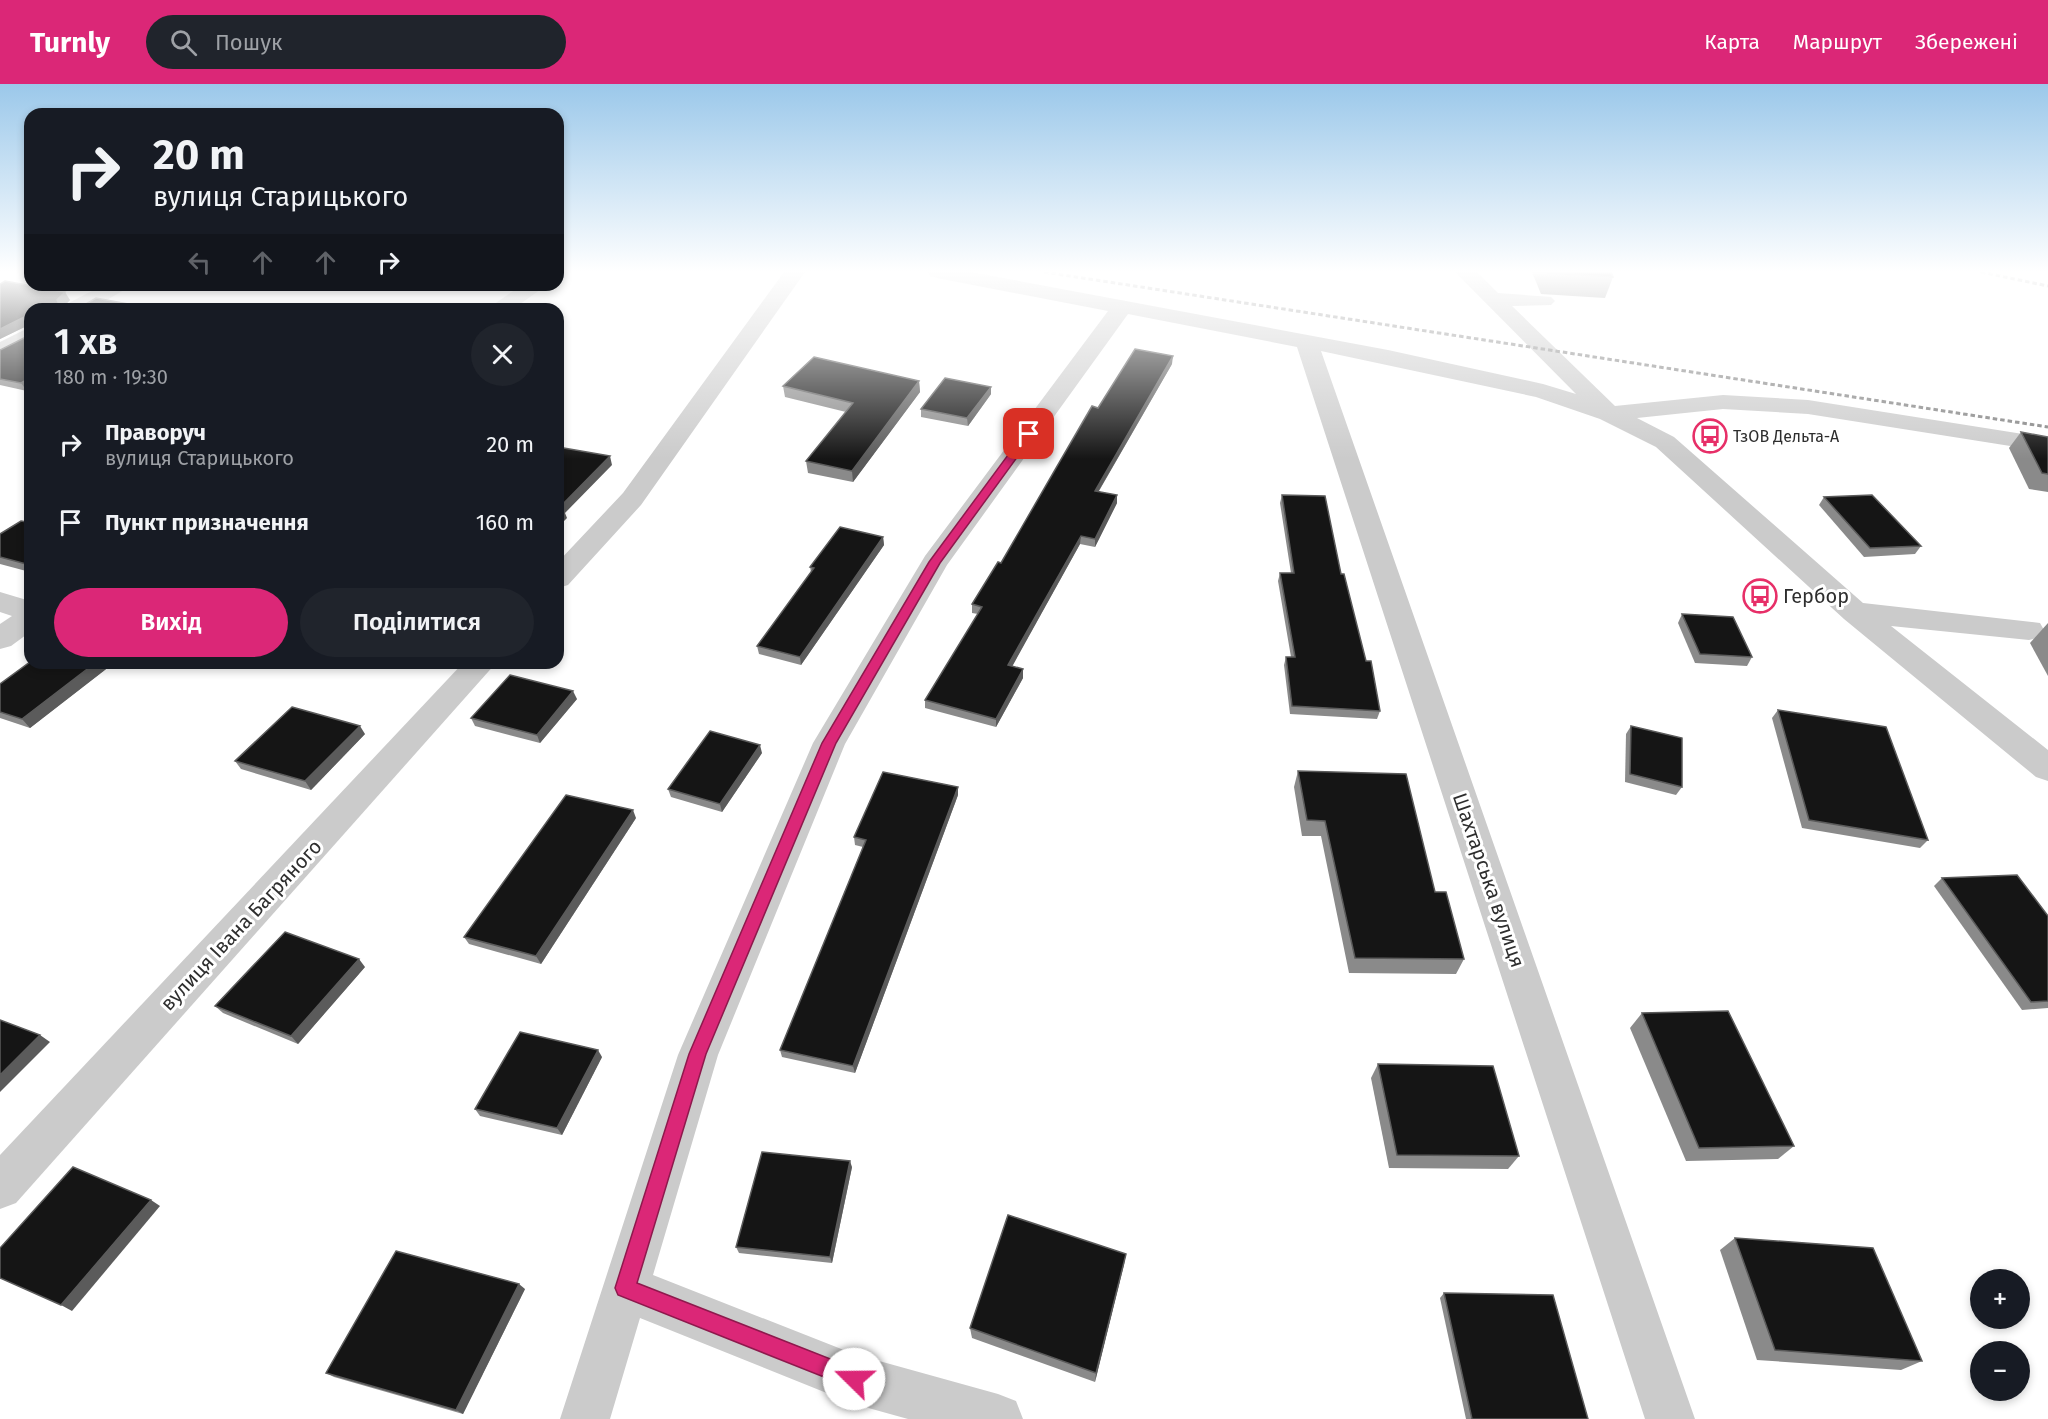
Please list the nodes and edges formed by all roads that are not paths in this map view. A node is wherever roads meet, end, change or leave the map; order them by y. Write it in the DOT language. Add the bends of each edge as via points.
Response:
graph roads {
  1 [pos="750,334"];
  2 [pos="1102,334"];
  3 [pos="1266,334"];
  4 [pos="1529,334"];
  5 [pos="24,337"];
  6 [pos="1307,342"];
  7 [pos="0,351"];
  8 [pos="1609,414"];
  9 [pos="2048,445"];
  10 [pos="564,573"];
  11 [pos="0,602"];
  12 [pos="24,609"];
  13 [pos="1854,612"];
  14 [pos="24,621"];
  15 [pos="2029,630"];
  16 [pos="0,639"];
  17 [pos="475,669"];
  18 [pos="2048,768"];
  19 [pos="0,1187"];
  20 [pos="625,1288"];
  21 [pos="585,1419"];
  22 [pos="998,1419"];
  23 [pos="1670,1419"];
  1 -- 10 [label="street" via="632,499"];
  2 -- 20 [label="street" via="935,562 829,743 698,1054"];
  3 -- 6 [label="street"];
  4 -- 8 [label="street"];
  5 -- 7 [label="street"];
  6 -- 8 [label="street" via="1543,391"];
  6 -- 23 [label="street, Шахтарська вулиця"];
  8 -- 9 [label="street" via="1723,402 1808,407"];
  8 -- 13 [label="street" via="1665,442"];
  11 -- 12 [label="street"];
  13 -- 15 [label="street"];
  13 -- 18 [label="street"];
  14 -- 16 [label="street"];
  17 -- 19 [label="street, вулиця Івана Багряного"];
  20 -- 21 [label="street"];
  20 -- 22 [label="street" via="854,1379"];
}
